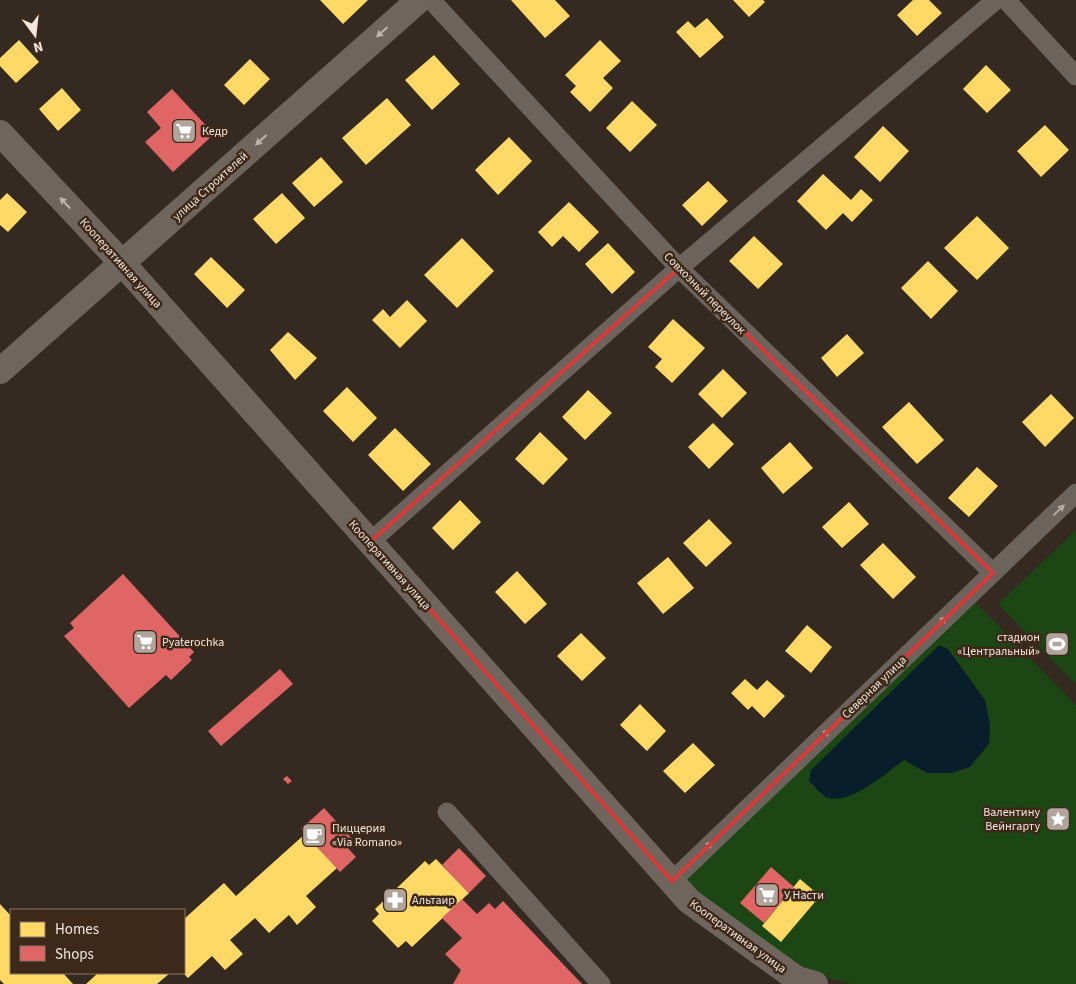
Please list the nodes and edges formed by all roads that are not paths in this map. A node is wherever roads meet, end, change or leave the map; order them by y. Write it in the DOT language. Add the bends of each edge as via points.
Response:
graph roads {
  1 [pos="419,0"];
  2 [pos="431,0"];
  3 [pos="996,0"];
  4 [pos="1006,0"];
  5 [pos="1076,76"];
  6 [pos="0,133"];
  7 [pos="123,264"];
  8 [pos="679,268"];
  9 [pos="0,371"];
  10 [pos="1076,493"];
  11 [pos="370,542"];
  12 [pos="993,573"];
  13 [pos="446,812"];
  14 [pos="672,881"];
  15 [pos="803,982"];
  16 [pos="601,984"];
  1 -- 7 [label="main road, улица Строителей, one-way"];
  2 -- 8 [label="street, Совхозный переулок"];
  3 -- 8 [label="street"];
  4 -- 5 [label="street"];
  7 -- 6 [label="main road, Кооперативная улица, one-way"];
  7 -- 9 [label="main road, улица Строителей"];
  7 -- 11 [label="main road, Кооперативная улица"];
  8 -- 11 [label="street"];
  8 -- 12 [label="street, Совхозный переулок"];
  12 -- 10 [label="street, Северная улица, one-way"];
  11 -- 14 [label="main road, Кооперативная улица"];
  14 -- 12 [label="street, Северная улица, one-way"];
  13 -- 16 [label="street"];
  14 -- 15 [label="main road, Кооперативная улица" via="689,901"];
}
